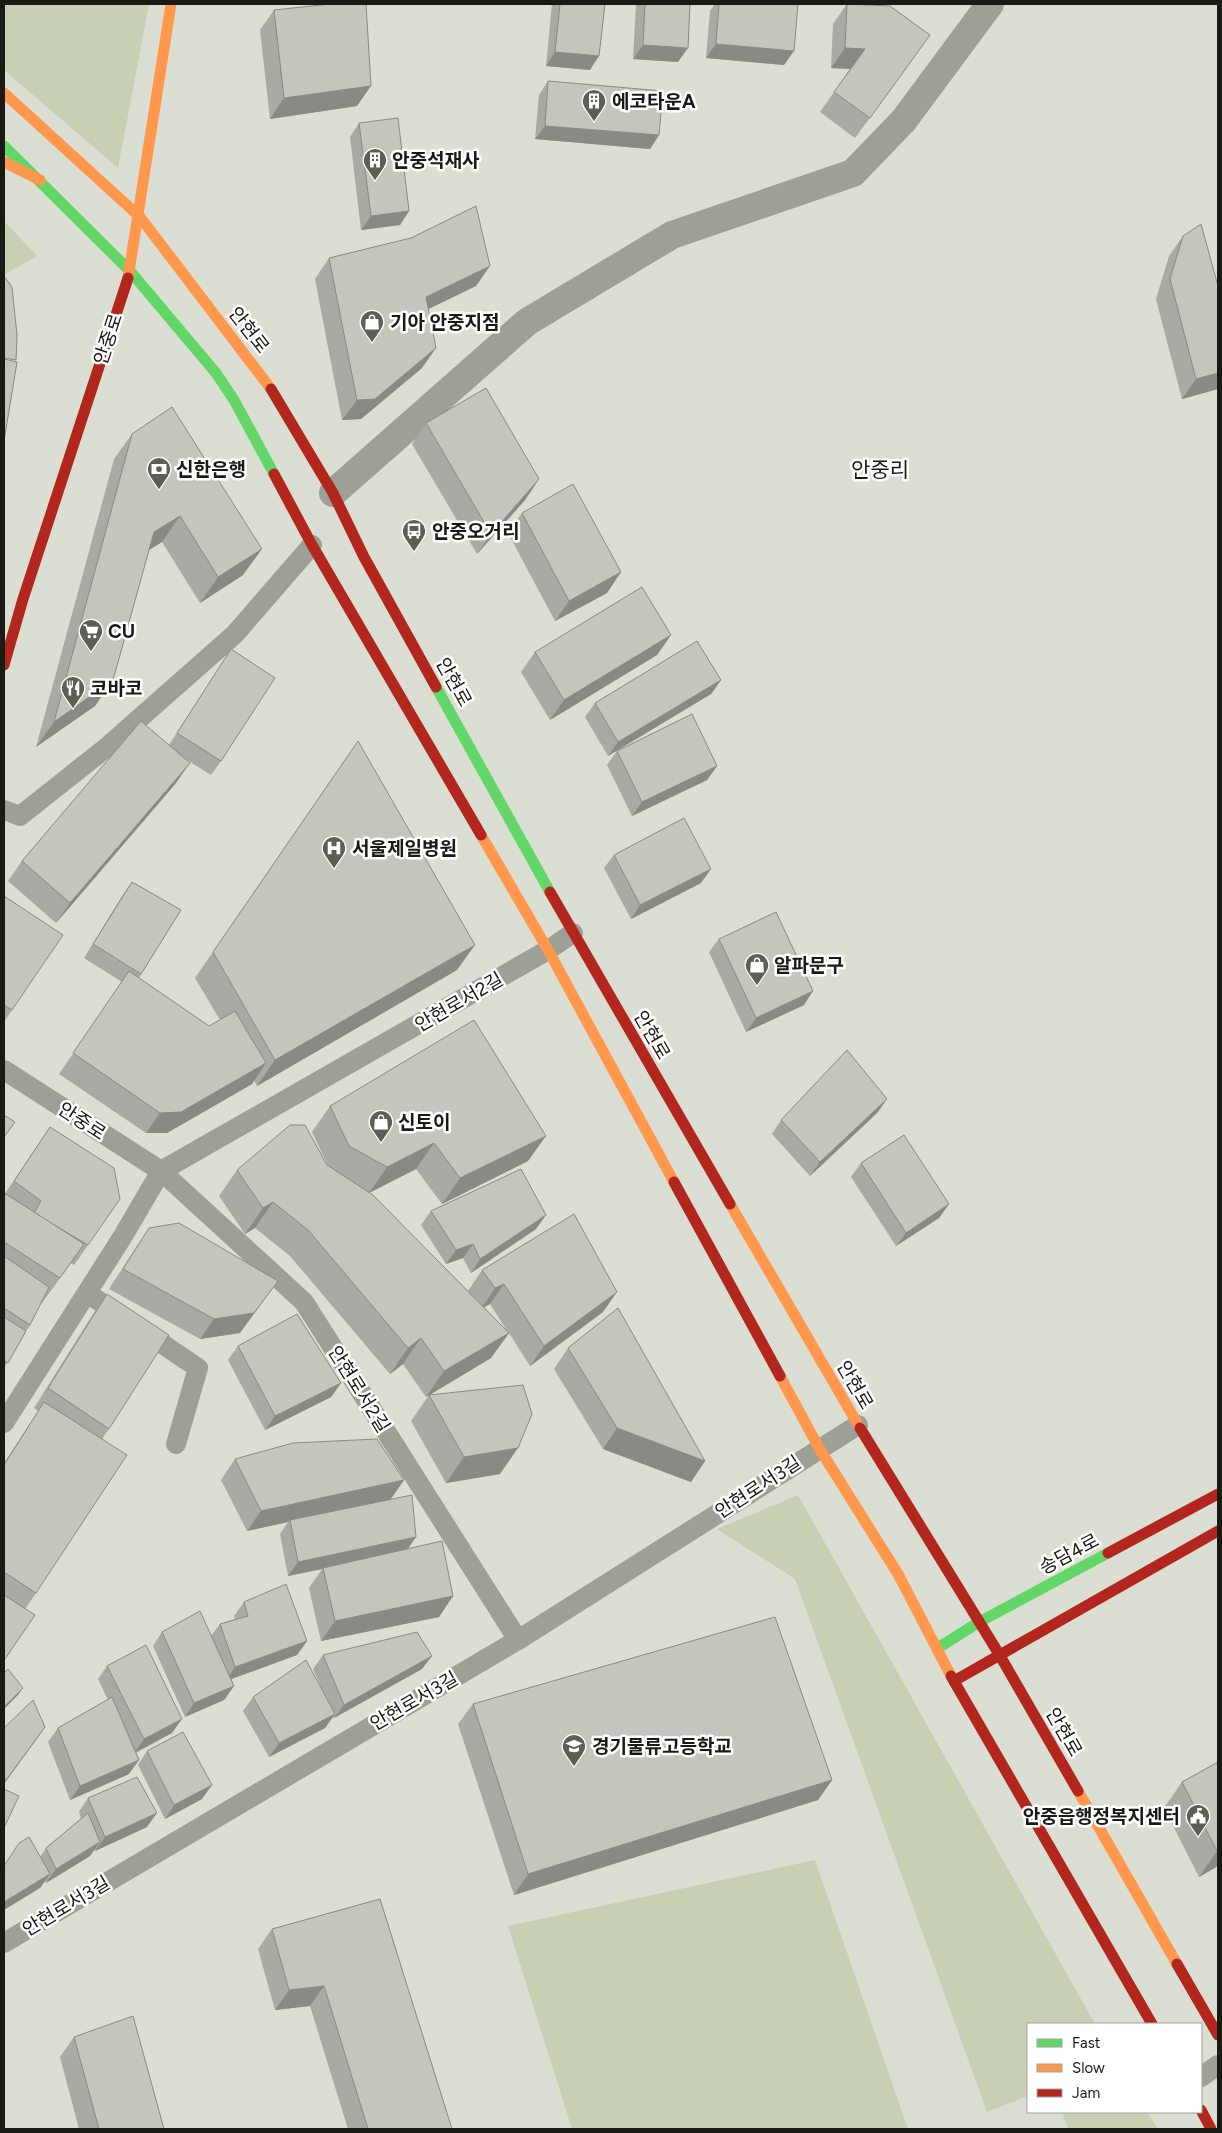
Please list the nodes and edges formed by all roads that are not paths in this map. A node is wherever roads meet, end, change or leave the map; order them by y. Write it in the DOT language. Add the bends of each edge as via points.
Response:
graph roads {
  1 [pos="170,4"];
  2 [pos="990,4"];
  3 [pos="4,94"];
  4 [pos="4,146"];
  5 [pos="4,162"];
  6 [pos="40,180"];
  7 [pos="140,217"];
  8 [pos="130,271"];
  9 [pos="332,493"];
  10 [pos="312,545"];
  11 [pos="4,666"];
  12 [pos="4,810"];
  13 [pos="573,933"];
  14 [pos="548,950"];
  15 [pos="4,1070"];
  16 [pos="161,1171"];
  17 [pos="87,1293"];
  18 [pos="4,1423"];
  19 [pos="858,1425"];
  20 [pos="176,1444"];
  21 [pos="819,1448"];
  22 [pos="1218,1494"];
  23 [pos="1218,1532"];
  24 [pos="979,1622"];
  25 [pos="518,1640"];
  26 [pos="938,1648"];
  27 [pos="999,1654"];
  28 [pos="954,1681"];
  29 [pos="4,1943"];
  30 [pos="1151,2023"];
  31 [pos="1218,2036"];
  32 [pos="1218,2065"];
  33 [pos="1202,2076"];
  34 [pos="1202,2112"];
  35 [pos="1211,2129"];
  1 -- 7 [label="main road, 안중로"];
  2 -- 9 [label="street" via="904,120 853,173 672,235 527,322"];
  3 -- 7 [label="main road, 안현로"];
  4 -- 6 [label="main road"];
  5 -- 6 [label="main road"];
  6 -- 8 [label="main road"];
  7 -- 8 [label="main road, 안중로"];
  7 -- 9 [label="main road, 안현로" via="265,379"];
  8 -- 10 [label="main road" via="216,373 234,400"];
  8 -- 11 [label="main road, 안중로"];
  9 -- 13 [label="main road, 안현로" via="364,557"];
  10 -- 12 [label="lane" via="235,634 107,748 20,816"];
  10 -- 14 [label="main road"];
  13 -- 14 [label="lane, 안현로서2길"];
  13 -- 19 [label="main road, 안현로"];
  14 -- 16 [label="lane, 안현로서2길"];
  14 -- 21 [label="main road"];
  15 -- 16 [label="lane, 안중로"];
  16 -- 17 [label="lane, 안현로서2길"];
  16 -- 25 [label="lane, 안현로서2길" via="304,1302"];
  17 -- 18 [label="lane, 안현로서2길"];
  17 -- 20 [label="lane" via="198,1368"];
  19 -- 21 [label="lane, 안현로서3길"];
  19 -- 24 [label="main road, 안현로"];
  21 -- 25 [label="lane, 안현로서3길"];
  21 -- 26 [label="main road" via="898,1574"];
  22 -- 24 [label="main road, 송담4로"];
  23 -- 27 [label="main road"];
  24 -- 26 [label="main road, 송담4로"];
  24 -- 27 [label="main road, 안현로"];
  25 -- 29 [label="lane, 안현로서3길"];
  26 -- 28 [label="main road"];
  27 -- 28 [label="main road"];
  27 -- 31 [label="main road, 안현로"];
  28 -- 30 [label="main road"];
  32 -- 33 [label="lane"];
  34 -- 35 [label="main road"];
}
